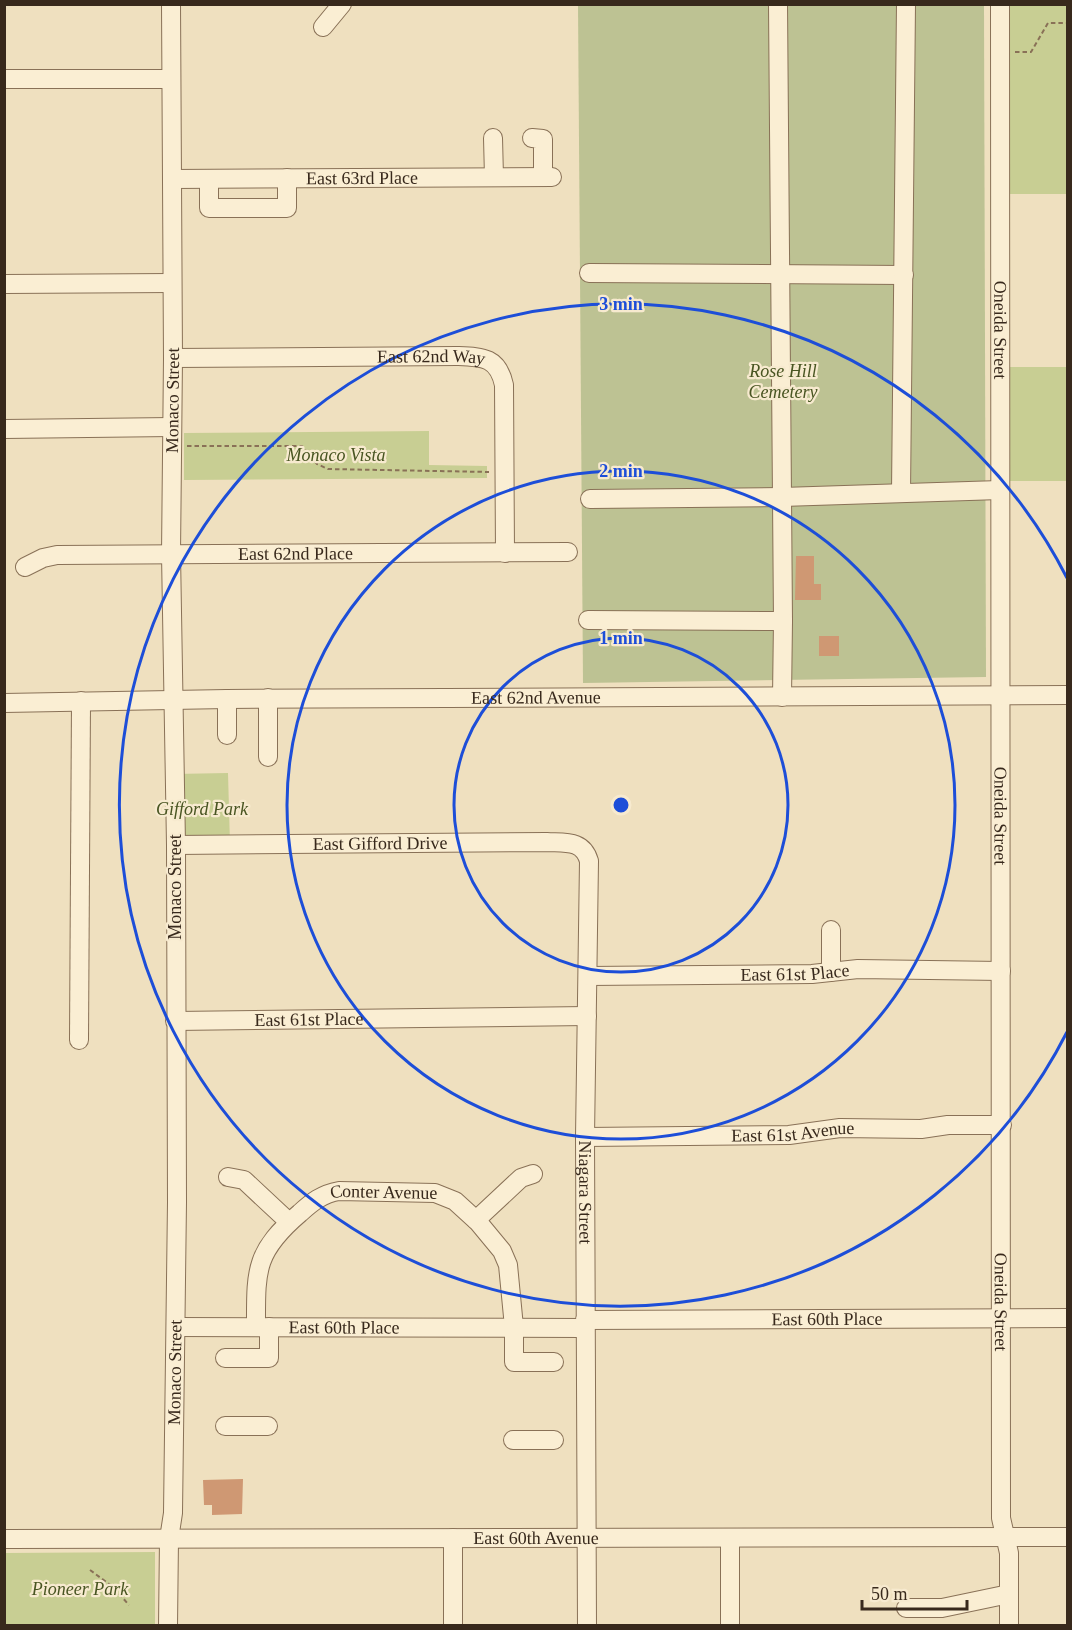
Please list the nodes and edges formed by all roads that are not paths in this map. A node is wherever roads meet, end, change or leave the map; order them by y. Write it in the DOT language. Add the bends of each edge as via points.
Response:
graph roads {
  1 [pos="171,4"];
  2 [pos="342,4"];
  3 [pos="778,4"];
  4 [pos="906,4"];
  5 [pos="1000,4"];
  6 [pos="323,27"];
  7 [pos="4,79"];
  8 [pos="171,79"];
  9 [pos="493,138"];
  10 [pos="532,138"];
  11 [pos="494,177"];
  12 [pos="287,178"];
  13 [pos="173,179"];
  14 [pos="209,179"];
  15 [pos="589,273"];
  16 [pos="779,274"];
  17 [pos="904,275"];
  18 [pos="172,283"];
  19 [pos="4,284"];
  20 [pos="173,358"];
  21 [pos="172,427"];
  22 [pos="4,429"];
  23 [pos="1000,490"];
  24 [pos="901,493"];
  25 [pos="782,497"];
  26 [pos="590,499"];
  27 [pos="568,552"];
  28 [pos="505,553"];
  29 [pos="171,555"];
  30 [pos="25,567"];
  31 [pos="588,620"];
  32 [pos="783,621"];
  33 [pos="1001,695"];
  34 [pos="1068,695"];
  35 [pos="782,697"];
  36 [pos="268,698"];
  37 [pos="173,699"];
  38 [pos="227,699"];
  39 [pos="81,701"];
  40 [pos="4,702"];
  41 [pos="227,735"];
  42 [pos="268,757"];
  43 [pos="176,845"];
  44 [pos="583,848"];
  45 [pos="831,930"];
  46 [pos="1001,971"];
  47 [pos="831,972"];
  48 [pos="588,976"];
  49 [pos="587,1016"];
  50 [pos="175,1021"];
  51 [pos="79,1040"];
  52 [pos="1002,1125"];
  53 [pos="585,1137"];
  54 [pos="533,1174"];
  55 [pos="228,1177"];
  56 [pos="476,1220"];
  57 [pos="288,1222"];
  58 [pos="1068,1318"];
  59 [pos="1001,1319"];
  60 [pos="585,1324"];
  61 [pos="176,1327"];
  62 [pos="262,1327"];
  63 [pos="514,1327"];
  64 [pos="225,1358"];
  65 [pos="554,1362"];
  66 [pos="225,1426"];
  67 [pos="268,1426"];
  68 [pos="513,1440"];
  69 [pos="554,1440"];
  70 [pos="1005,1537"];
  71 [pos="1068,1537"];
  72 [pos="587,1538"];
  73 [pos="730,1538"];
  74 [pos="4,1539"];
  75 [pos="170,1539"];
  76 [pos="453,1539"];
  77 [pos="1009,1594"];
  78 [pos="906,1608"];
  79 [pos="168,1626"];
  80 [pos="453,1626"];
  81 [pos="587,1626"];
  82 [pos="730,1626"];
  83 [pos="1009,1626"];
  1 -- 8 [label="street, Monaco Street"];
  2 -- 6 [label="street"];
  3 -- 16 [label="street"];
  4 -- 17 [label="street"];
  5 -- 23 [label="street, Oneida Street"];
  7 -- 8 [label="street"];
  8 -- 13 [label="street, Monaco Street"];
  9 -- 11 [label="street"];
  10 -- 11 [label="street, East 63rd Place" via="543,139 548,177"];
  11 -- 12 [label="street, East 63rd Place"];
  12 -- 14 [label="street, East 63rd Place"];
  12 -- 14 [label="street" via="287,208 209,208"];
  13 -- 14 [label="street, East 63rd Place"];
  13 -- 18 [label="street, Monaco Street"];
  15 -- 16 [label="street"];
  16 -- 17 [label="street"];
  16 -- 25 [label="street"];
  17 -- 24 [label="street"];
  18 -- 19 [label="street"];
  18 -- 20 [label="street, Monaco Street"];
  20 -- 21 [label="street, Monaco Street"];
  20 -- 28 [label="street, East 62nd Way" via="457,356 489,360 499,369 504,385"];
  21 -- 22 [label="street"];
  21 -- 29 [label="street, Monaco Street"];
  23 -- 24 [label="street"];
  23 -- 33 [label="street, Oneida Street"];
  24 -- 25 [label="street"];
  25 -- 26 [label="street"];
  25 -- 32 [label="street"];
  27 -- 28 [label="street, East 62nd Place"];
  28 -- 29 [label="street, East 62nd Place"];
  29 -- 30 [label="street, East 62nd Place" via="57,555"];
  29 -- 37 [label="street, Monaco Street"];
  31 -- 32 [label="street"];
  32 -- 35 [label="street"];
  33 -- 34 [label="street, East 62nd Avenue"];
  33 -- 35 [label="street, East 62nd Avenue"];
  33 -- 46 [label="street, Oneida Street"];
  35 -- 36 [label="street, East 62nd Avenue"];
  36 -- 38 [label="street, East 62nd Avenue"];
  36 -- 42 [label="street"];
  37 -- 38 [label="street, East 62nd Avenue"];
  37 -- 39 [label="street, East 62nd Avenue"];
  37 -- 43 [label="street, Monaco Street"];
  38 -- 41 [label="street"];
  39 -- 40 [label="street, East 62nd Avenue"];
  39 -- 51 [label="street"];
  43 -- 44 [label="street, East Gifford Drive" via="547,842"];
  43 -- 50 [label="street, Monaco Street"];
  44 -- 48 [label="street, Niagara Street" via="589,861"];
  45 -- 47 [label="street"];
  46 -- 47 [label="street, East 61st Place"];
  46 -- 52 [label="street, Oneida Street"];
  47 -- 48 [label="street, East 61st Place"];
  48 -- 49 [label="street, Niagara Street"];
  49 -- 50 [label="street, East 61st Place"];
  49 -- 53 [label="street, Niagara Street"];
  50 -- 61 [label="street, Monaco Street"];
  52 -- 53 [label="street, East 61st Avenue" via="840,1128 789,1135"];
  52 -- 59 [label="street, Oneida Street"];
  53 -- 60 [label="street, Niagara Street"];
  54 -- 56 [label="street" via="521,1179"];
  55 -- 57 [label="street" via="244,1180"];
  56 -- 57 [label="street, Conter Avenue" via="455,1201 435,1193 339,1191 327,1193"];
  56 -- 63 [label="street, Conter Avenue" via="502,1251 508,1265"];
  57 -- 62 [label="street, Conter Avenue" via="262,1256 256,1281"];
  58 -- 59 [label="street, East 60th Place"];
  59 -- 60 [label="street, East 60th Place"];
  59 -- 70 [label="street, Oneida Street" via="1000,1518"];
  60 -- 63 [label="street, East 60th Place"];
  60 -- 72 [label="street, Niagara Street"];
  61 -- 62 [label="street, East 60th Place"];
  61 -- 75 [label="street, Monaco Street"];
  62 -- 63 [label="street, East 60th Place"];
  62 -- 64 [label="street, Conter Avenue" via="269,1358"];
  63 -- 65 [label="street, Conter Avenue" via="514,1362"];
  66 -- 67 [label="street"];
  68 -- 69 [label="street"];
  70 -- 71 [label="street, East 60th Avenue"];
  70 -- 73 [label="street, East 60th Avenue"];
  70 -- 77 [label="street, Oneida Street"];
  72 -- 73 [label="street, East 60th Avenue"];
  72 -- 76 [label="street, East 60th Avenue"];
  72 -- 81 [label="street, Niagara Street"];
  73 -- 82 [label="street"];
  74 -- 75 [label="street, East 60th Avenue"];
  75 -- 76 [label="street, East 60th Avenue"];
  75 -- 79 [label="street, Monaco Street"];
  76 -- 80 [label="street"];
  77 -- 78 [label="street" via="942,1608"];
  77 -- 83 [label="street, Oneida Street"];
}
